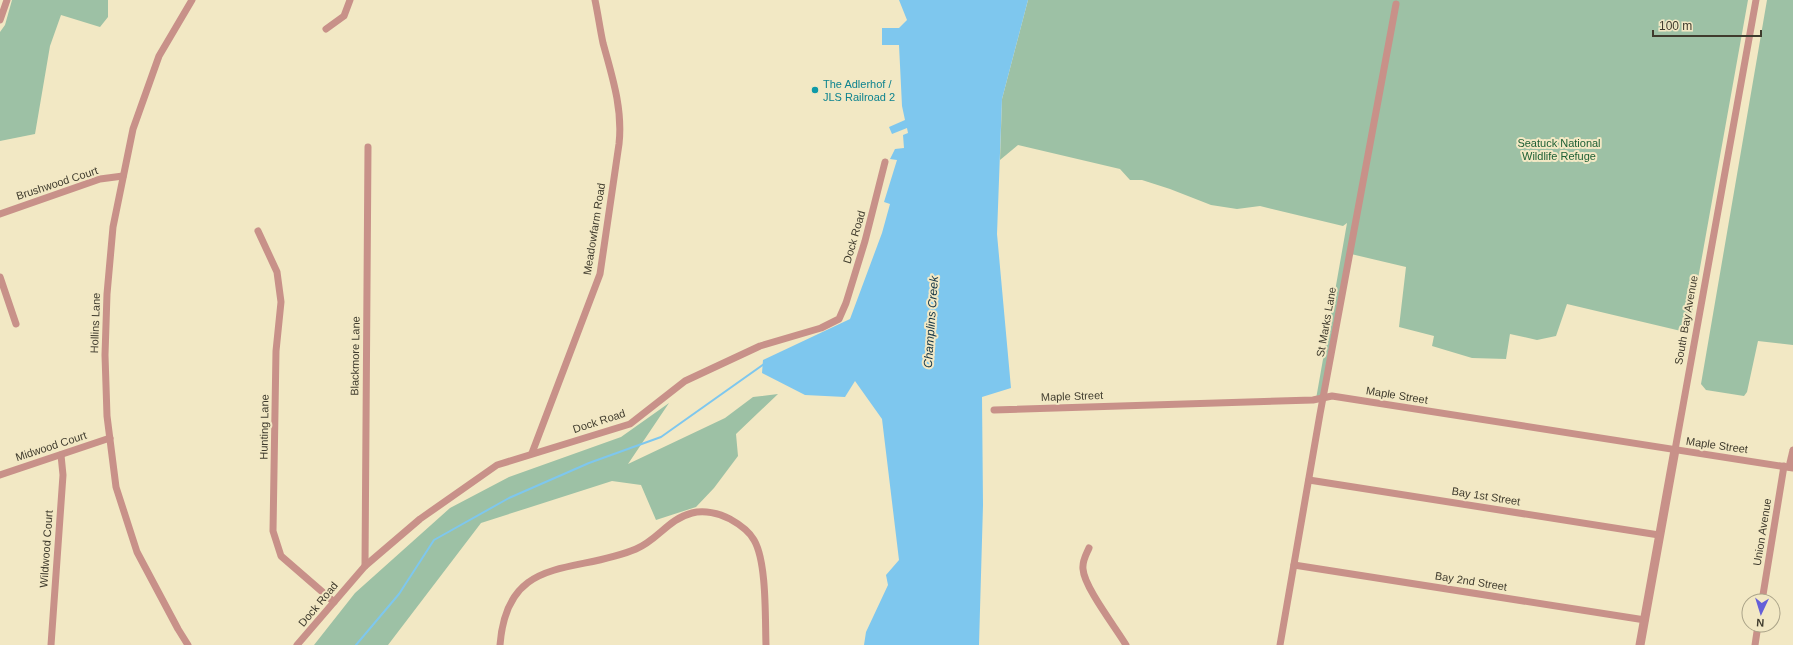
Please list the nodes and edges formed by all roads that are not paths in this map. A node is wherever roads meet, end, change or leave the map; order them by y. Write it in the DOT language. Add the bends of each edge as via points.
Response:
graph roads {
  1 [pos="7,0"];
  2 [pos="192,0"];
  3 [pos="350,0"];
  4 [pos="595,0"];
  5 [pos="1756,0"];
  6 [pos="1396,4"];
  7 [pos="0,20"];
  8 [pos="326,29"];
  9 [pos="368,147"];
  10 [pos="886,162"];
  11 [pos="122,176"];
  12 [pos="0,214"];
  13 [pos="258,231"];
  14 [pos="0,277"];
  15 [pos="16,324"];
  16 [pos="1324,398"];
  17 [pos="994,410"];
  18 [pos="110,438"];
  19 [pos="1675,450"];
  20 [pos="1793,450"];
  21 [pos="532,453"];
  22 [pos="61,455"];
  23 [pos="1789,467"];
  24 [pos="0,475"];
  25 [pos="1309,480"];
  26 [pos="1659,535"];
  27 [pos="1089,548"];
  28 [pos="1294,565"];
  29 [pos="365,566"];
  30 [pos="1764,593"];
  31 [pos="334,602"];
  32 [pos="1645,620"];
  33 [pos="1757,633"];
  34 [pos="51,645"];
  35 [pos="188,645"];
  36 [pos="297,645"];
  37 [pos="500,645"];
  38 [pos="766,645"];
  39 [pos="1126,645"];
  40 [pos="1280,645"];
  41 [pos="1640,645"];
  42 [pos="1755,645"];
  1 -- 7 [label="street"];
  2 -- 11 [label="street, Hollins Lane" via="159,56 133,129"];
  3 -- 8 [label="street" via="344,16"];
  4 -- 21 [label="street, Meadowfarm Road" via="617,97 619,144 600,274"];
  5 -- 19 [label="street, South Bay Avenue"];
  6 -- 16 [label="street, St Marks Lane"];
  9 -- 29 [label="street, Blackmore Lane"];
  10 -- 21 [label="street, Dock Road" via="861,255 839,319 821,328 760,346 685,381 630,424"];
  11 -- 12 [label="street, Brushwood Court" via="100,180"];
  11 -- 18 [label="street, Hollins Lane" via="113,227 107,294 105,355"];
  13 -- 31 [label="street, Hunting Lane" via="277,272 281,302 276,352 273,531 281,556"];
  14 -- 15 [label="street"];
  16 -- 17 [label="street, Maple Street"];
  16 -- 19 [label="street, Maple Street" via="1332,396"];
  16 -- 25 [label="street, St Marks Lane"];
  18 -- 22 [label="street, Midwood Court"];
  18 -- 35 [label="street, Hollins Lane" via="116,487 137,552"];
  19 -- 23 [label="street, Maple Street"];
  19 -- 26 [label="street, South Bay Avenue"];
  20 -- 23 [label="street, Union Avenue"];
  21 -- 29 [label="street, Dock Road" via="497,465 420,519"];
  22 -- 24 [label="street, Midwood Court"];
  22 -- 34 [label="street, Wildwood Court" via="62,475"];
  23 -- 30 [label="street, Union Avenue"];
  25 -- 26 [label="street, Bay 1st Street"];
  25 -- 28 [label="street, St Marks Lane"];
  26 -- 32 [label="street, South Bay Avenue"];
  27 -- 39 [label="street" via="1083,560 1087,583"];
  28 -- 32 [label="street, Bay 2nd Street"];
  28 -- 40 [label="street, St Marks Lane"];
  29 -- 31 [label="street, Dock Road"];
  31 -- 36 [label="street, Dock Road"];
  32 -- 41 [label="street, South Bay Avenue"];
  33 -- 42 [label="street"];
  37 -- 38 [label="street" via="504,620 511,602 531,579 562,567 638,549 676,519 692,513 708,512 726,516 741,525 754,540 762,560"];
}
